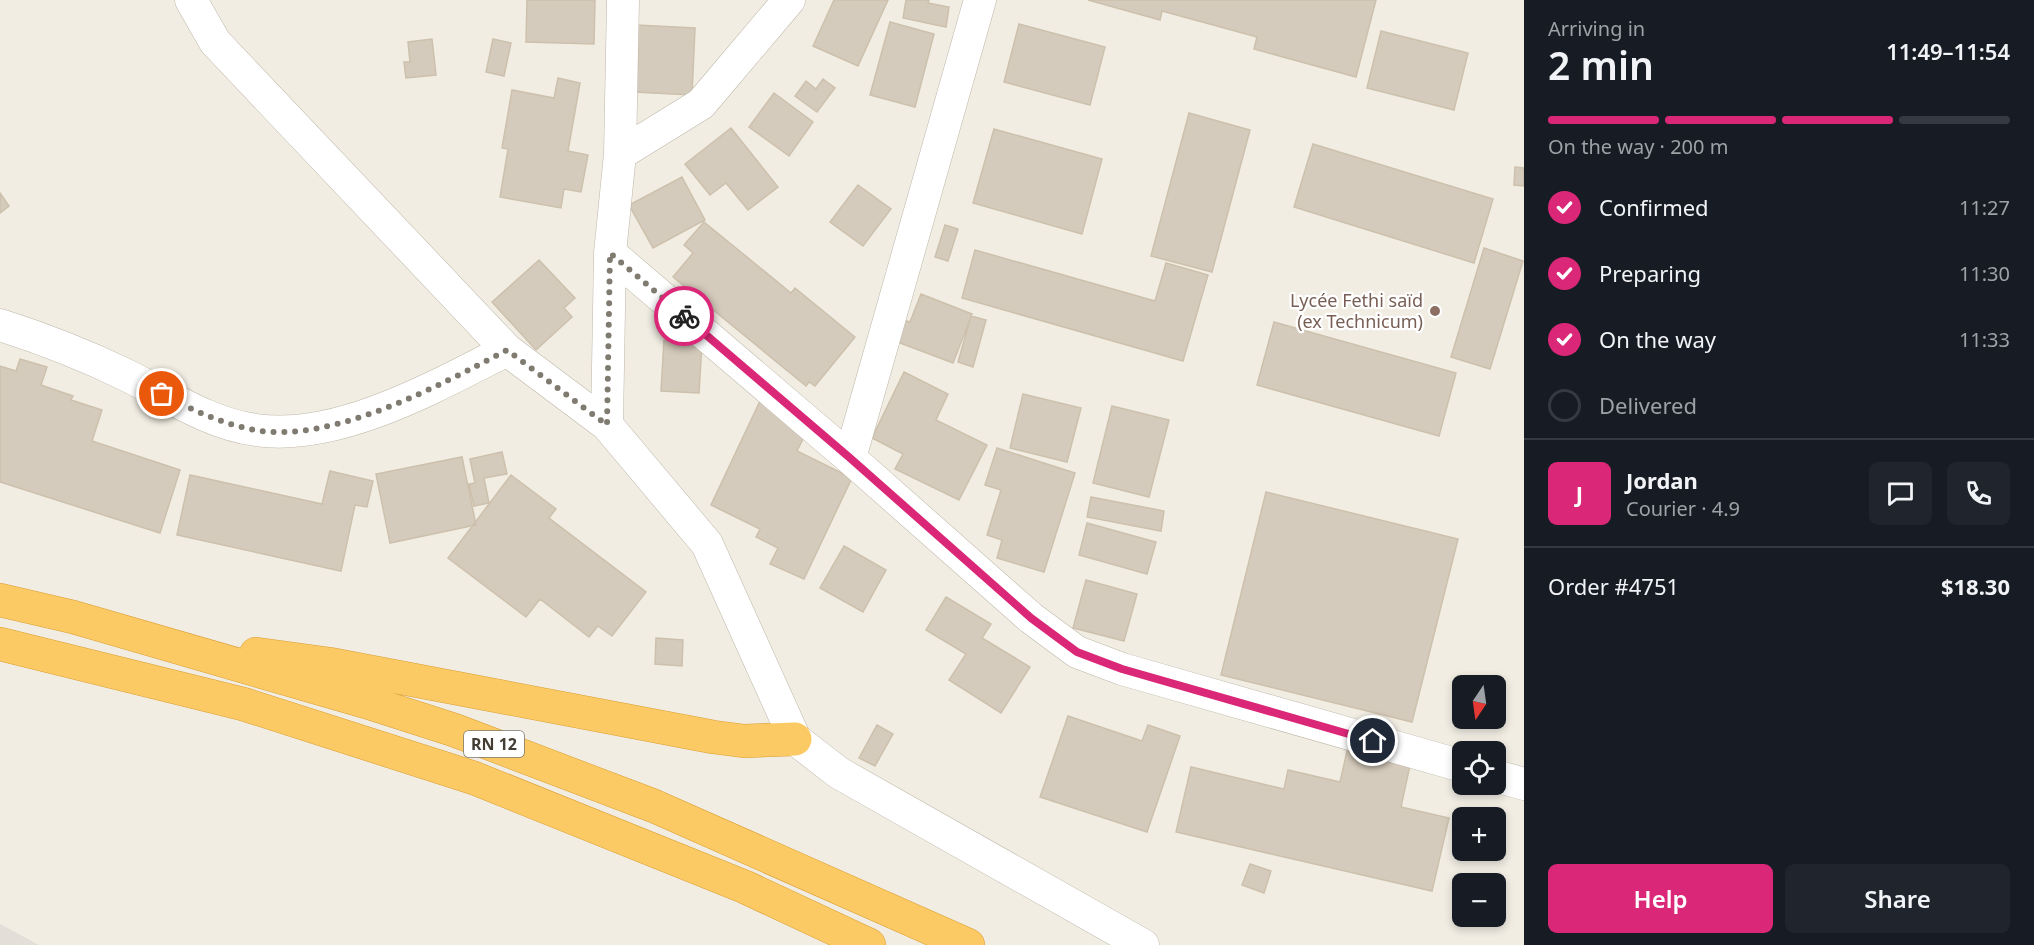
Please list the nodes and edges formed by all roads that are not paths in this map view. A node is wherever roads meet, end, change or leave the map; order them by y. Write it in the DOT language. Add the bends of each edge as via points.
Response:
graph roads {
  1 [pos="191,0"];
  2 [pos="623,0"];
  3 [pos="789,0"];
  4 [pos="980,0"];
  5 [pos="620,154"];
  6 [pos="610,253"];
  7 [pos="0,325"];
  8 [pos="507,350"];
  9 [pos="607,425"];
  10 [pos="850,458"];
  11 [pos="0,600"];
  12 [pos="0,644"];
  13 [pos="193,654"];
  14 [pos="795,739"];
  15 [pos="1452,763"];
  16 [pos="1506,779"];
  17 [pos="1524,784"];
  18 [pos="869,945"];
  19 [pos="968,945"];
  20 [pos="1143,945"];
  1 -- 8 [label="street" via="215,42"];
  2 -- 5 [label="street"];
  3 -- 5 [label="street" via="701,104"];
  4 -- 10 [label="street"];
  5 -- 6 [label="street"];
  6 -- 9 [label="street"];
  6 -- 10 [label="street"];
  7 -- 8 [label="street" via="65,346 194,411 255,430 314,430 400,403"];
  8 -- 9 [label="street"];
  9 -- 14 [label="street" via="708,544"];
  10 -- 15 [label="street" via="1031,618 1077,652 1122,669"];
  11 -- 13 [label="highway, RN 12" via="73,617"];
  12 -- 18 [label="highway, RN 12" via="243,704 474,778 745,887"];
  13 -- 14 [label="highway" via="296,658 713,737 744,741"];
  13 -- 19 [label="highway, RN 12" via="373,704 556,767 664,810"];
  14 -- 20 [label="street" via="839,773"];
  16 -- 17 [label="street"];
}
